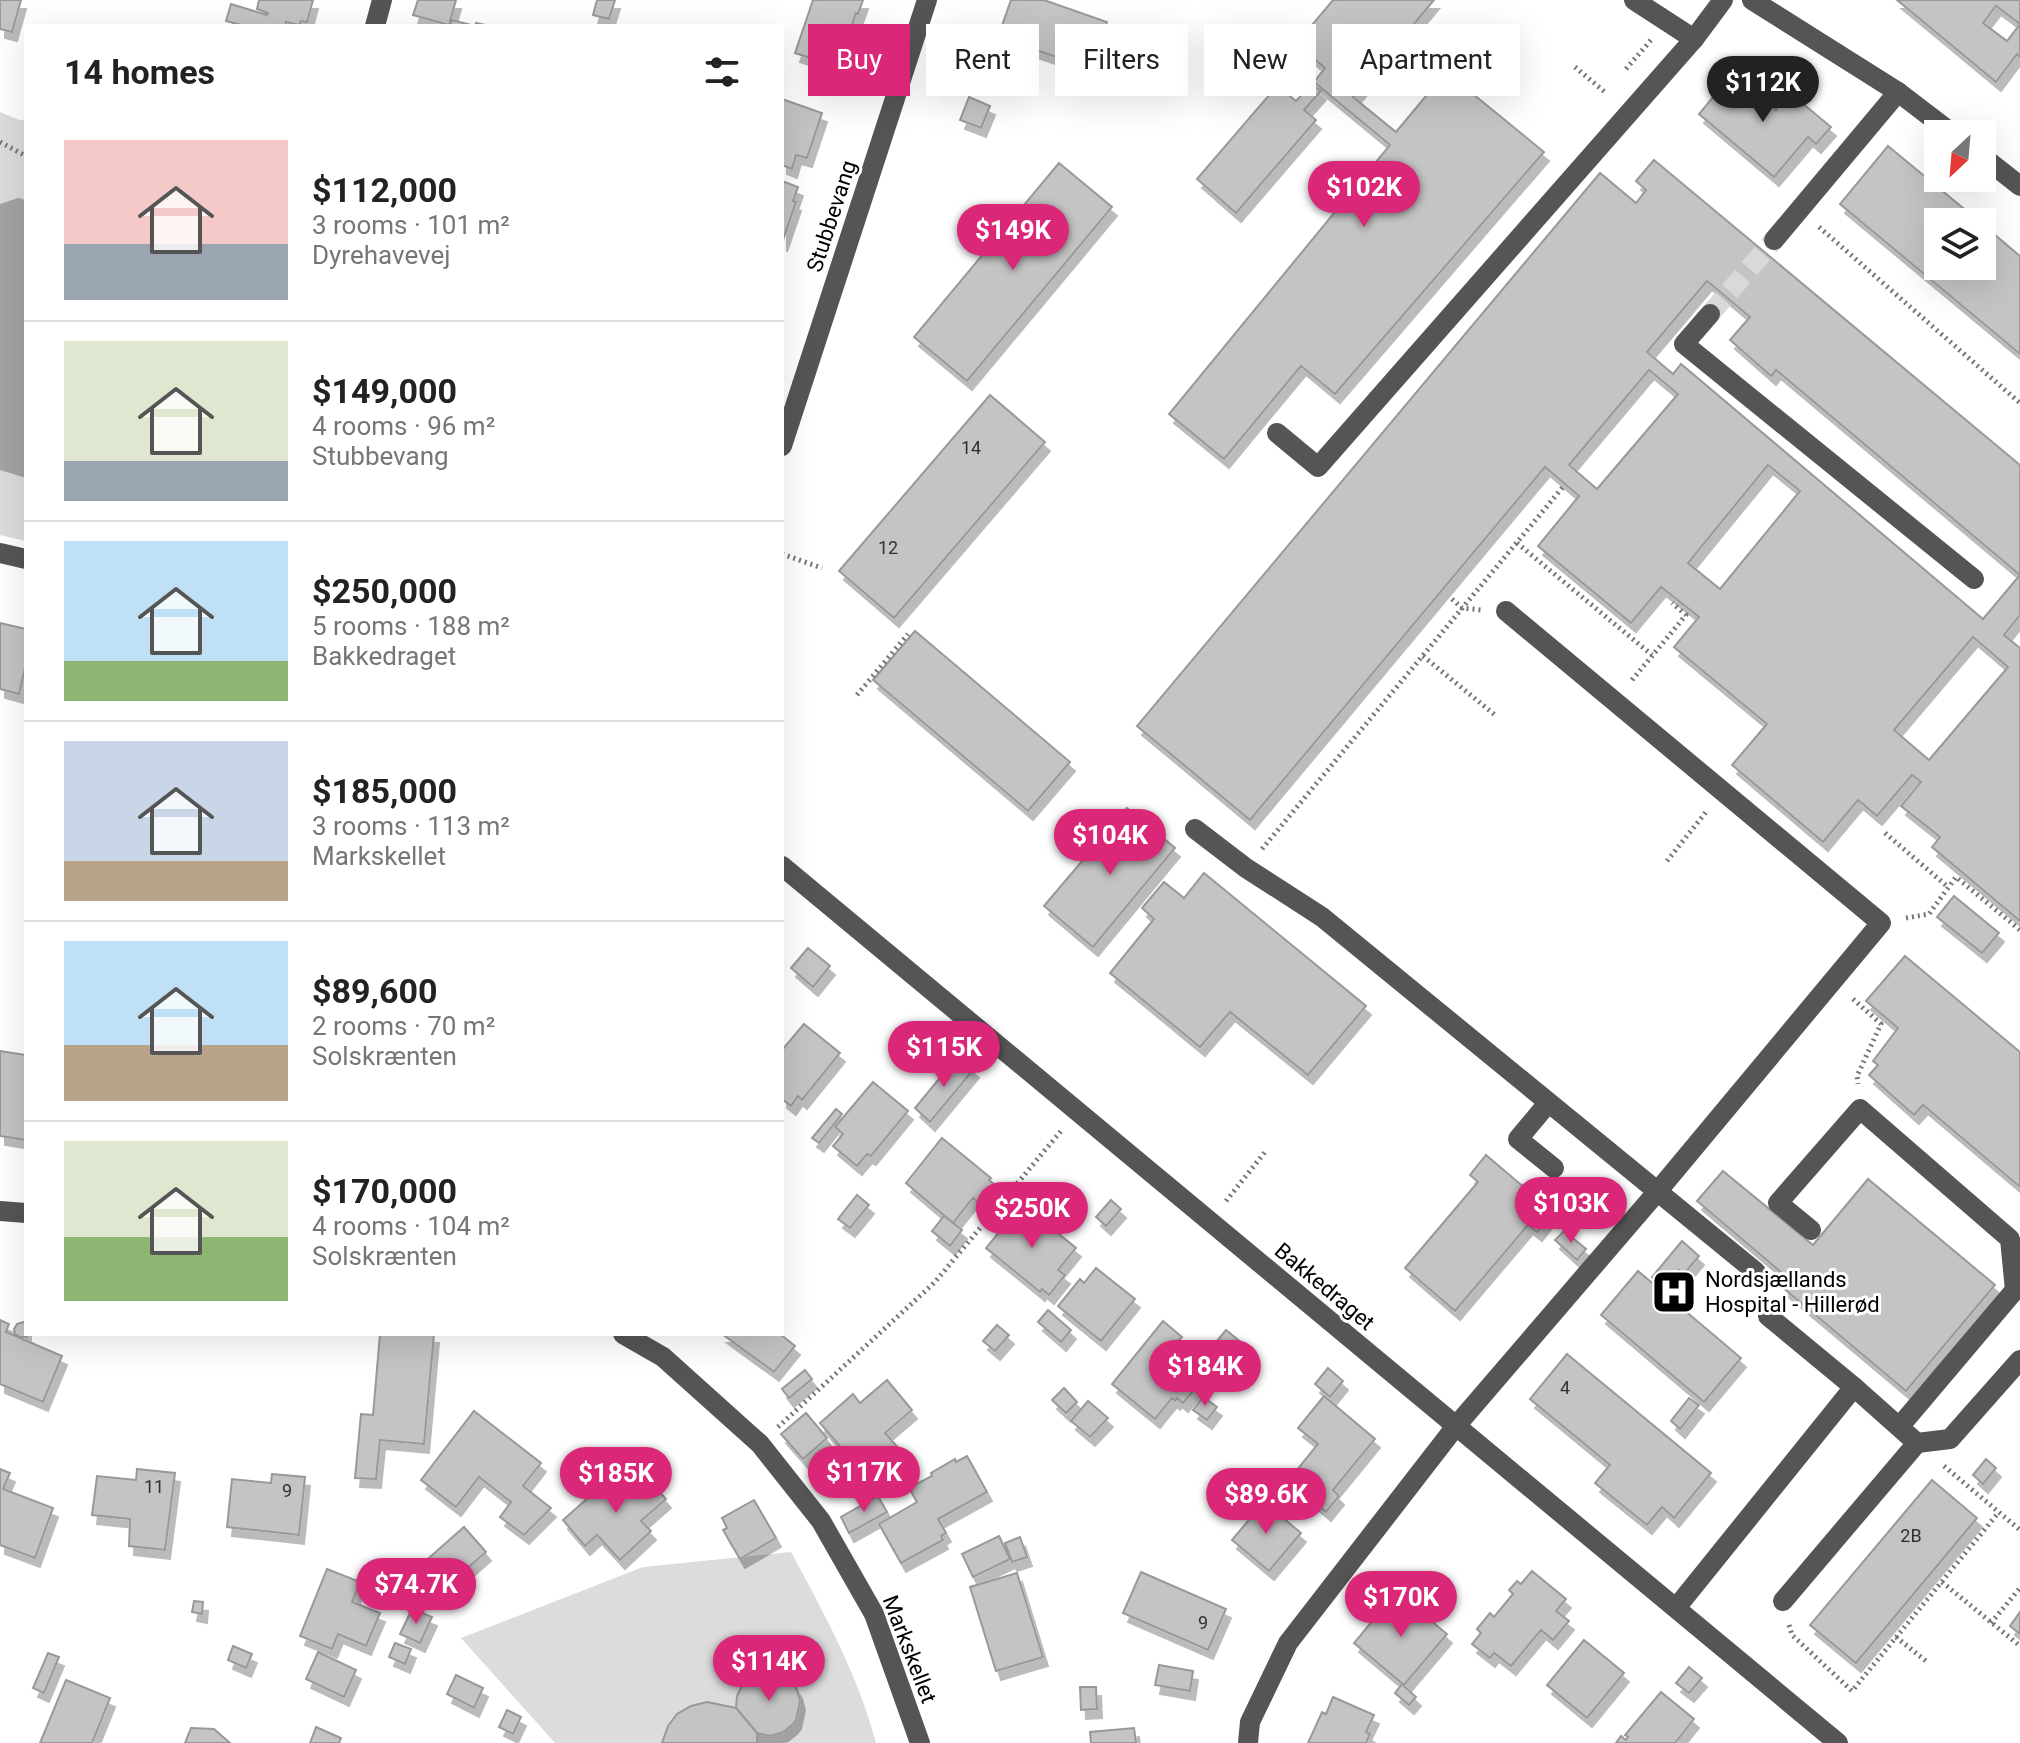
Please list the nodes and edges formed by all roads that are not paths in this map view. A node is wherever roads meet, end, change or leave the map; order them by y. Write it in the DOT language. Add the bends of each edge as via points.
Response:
graph roads {
  1 [pos="382,0"];
  2 [pos="927,0"];
  3 [pos="1634,0"];
  4 [pos="1723,0"];
  5 [pos="1752,0"];
  6 [pos="376,24"];
  7 [pos="1694,39"];
  8 [pos="1898,92"];
  9 [pos="1935,120"];
  10 [pos="1996,167"];
  11 [pos="2020,186"];
  12 [pos="1774,240"];
  13 [pos="1710,314"];
  14 [pos="1277,433"];
  15 [pos="784,440"];
  16 [pos="0,553"];
  17 [pos="24,559"];
  18 [pos="1974,579"];
  19 [pos="1506,611"];
  20 [pos="1195,829"];
  21 [pos="784,868"];
  22 [pos="1548,1103"];
  23 [pos="1554,1168"];
  24 [pos="1657,1192"];
  25 [pos="0,1211"];
  26 [pos="24,1213"];
  27 [pos="1811,1230"];
  28 [pos="1756,1272"];
  29 [pos="2018,1292"];
  30 [pos="1768,1316"];
  31 [pos="626,1336"];
  32 [pos="2020,1360"];
  33 [pos="1854,1387"];
  34 [pos="1456,1426"];
  35 [pos="1900,1426"];
  36 [pos="1917,1443"];
  37 [pos="1783,1601"];
  38 [pos="1676,1608"];
  39 [pos="920,1743"];
  40 [pos="1248,1743"];
  41 [pos="1838,1743"];
  1 -- 6 [label="street"];
  2 -- 15 [label="street, Stubbevang"];
  3 -- 7 [label="street"];
  4 -- 7 [label="street"];
  5 -- 8 [label="street"];
  7 -- 14 [label="street" via="1318,467"];
  8 -- 9 [label="street"];
  8 -- 12 [label="street"];
  10 -- 11 [label="street"];
  13 -- 18 [label="street" via="1684,344"];
  16 -- 17 [label="street"];
  19 -- 24 [label="street" via="1881,923"];
  20 -- 22 [label="street" via="1322,917"];
  21 -- 34 [label="street, Bakkedraget"];
  22 -- 23 [label="street" via="1518,1139"];
  22 -- 24 [label="street"];
  24 -- 28 [label="street"];
  24 -- 34 [label="street"];
  25 -- 26 [label="street"];
  27 -- 29 [label="street" via="1778,1203 1860,1109 2010,1239"];
  29 -- 35 [label="street"];
  30 -- 33 [label="street"];
  31 -- 39 [label="street, Markskellet" via="663,1357 760,1444 821,1521 874,1614"];
  32 -- 36 [label="street" via="1950,1439"];
  33 -- 35 [label="street"];
  33 -- 38 [label="street"];
  34 -- 38 [label="street, Bakkedraget"];
  34 -- 40 [label="street" via="1288,1643 1250,1722"];
  35 -- 36 [label="street"];
  36 -- 37 [label="street"];
  38 -- 41 [label="street, Bakkedraget"];
}
